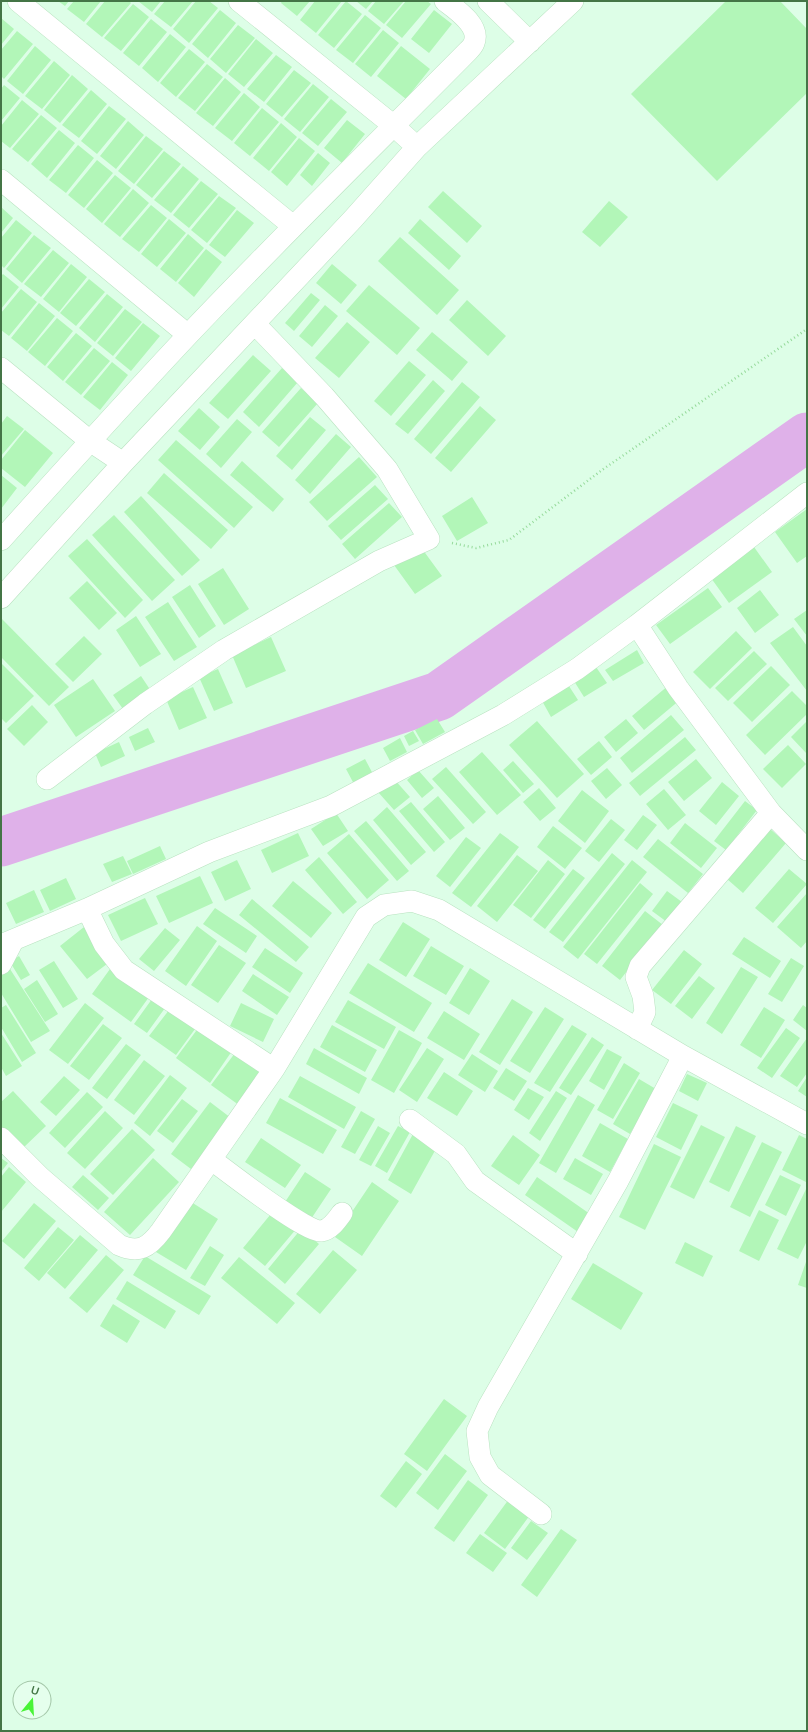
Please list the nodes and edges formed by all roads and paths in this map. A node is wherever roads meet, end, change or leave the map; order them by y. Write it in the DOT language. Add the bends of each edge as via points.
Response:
graph roads {
  1 [pos="18,1"];
  2 [pos="239,1"];
  3 [pos="445,1"];
  4 [pos="488,1"];
  5 [pos="573,1"];
  6 [pos="530,42"];
  7 [pos="394,126"];
  8 [pos="417,148"];
  9 [pos="1,180"];
  10 [pos="293,226"];
  11 [pos="255,324"];
  12 [pos="807,329"];
  13 [pos="188,335"];
  14 [pos="1,368"];
  15 [pos="90,441"];
  16 [pos="124,463"];
  17 [pos="807,493"];
  18 [pos="429,539"];
  19 [pos="1,540"];
  20 [pos="1,598"];
  21 [pos="637,625"];
  22 [pos="47,779"];
  23 [pos="771,813"];
  24 [pos="807,850"];
  25 [pos="87,909"];
  26 [pos="7,943"];
  27 [pos="1,964"];
  28 [pos="637,1029"];
  29 [pos="683,1056"];
  30 [pos="274,1069"];
  31 [pos="410,1120"];
  32 [pos="807,1124"];
  33 [pos="1,1138"];
  34 [pos="212,1160"];
  35 [pos="342,1214"];
  36 [pos="577,1254"];
  37 [pos="541,1514"];
  1 -- 10 [label="street"];
  2 -- 7 [label="street"];
  3 -- 7 [label="street" via="464,16 474,30 474,43"];
  4 -- 6 [label="street"];
  5 -- 6 [label="street"];
  6 -- 8 [label="street"];
  7 -- 8 [label="street"];
  7 -- 10 [label="street"];
  8 -- 11 [label="street"];
  9 -- 13 [label="street"];
  10 -- 13 [label="street"];
  11 -- 16 [label="street"];
  11 -- 18 [label="street" via="324,396 387,469"];
  12 -- 18 [label="path" via="602,470 509,540 476,548"];
  13 -- 15 [label="street"];
  14 -- 15 [label="street"];
  15 -- 16 [label="street"];
  15 -- 19 [label="street"];
  16 -- 20 [label="street"];
  17 -- 21 [label="street"];
  18 -- 22 [label="street" via="379,561 224,650 145,704"];
  21 -- 23 [label="street" via="678,688"];
  21 -- 25 [label="street" via="577,669 503,715 331,806 209,852"];
  23 -- 24 [label="street"];
  23 -- 28 [label="street" via="640,966 636,977 643,996 645,1012"];
  25 -- 26 [label="street"];
  25 -- 30 [label="street" via="104,944 124,970"];
  26 -- 27 [label="street"];
  28 -- 29 [label="street"];
  28 -- 30 [label="street" via="439,910 412,902 384,905 366,917"];
  29 -- 32 [label="street"];
  29 -- 36 [label="street" via="618,1182"];
  30 -- 34 [label="street"];
  31 -- 36 [label="street" via="456,1154 475,1180"];
  33 -- 34 [label="street" via="40,1177 103,1232 119,1245 135,1250 142,1249 154,1241"];
  34 -- 35 [label="street" via="298,1221 315,1230 322,1231"];
  36 -- 37 [label="street" via="488,1407 477,1431 480,1457 490,1475"];
}
